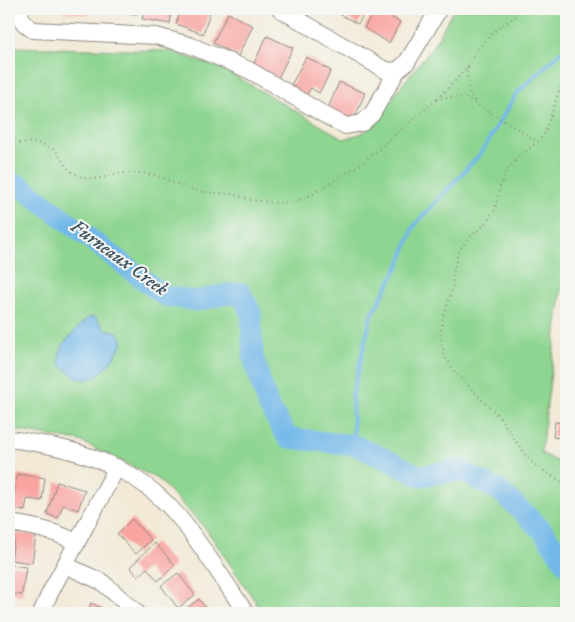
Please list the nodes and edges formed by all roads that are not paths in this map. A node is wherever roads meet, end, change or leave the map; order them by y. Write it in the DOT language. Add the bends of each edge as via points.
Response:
graph roads {
  1 [pos="21,9"];
  2 [pos="280,9"];
  3 [pos="438,9"];
  4 [pos="397,71"];
  5 [pos="9,440"];
  6 [pos="117,467"];
  7 [pos="9,523"];
  8 [pos="77,543"];
  9 [pos="65,565"];
  10 [pos="41,613"];
  11 [pos="138,613"];
  12 [pos="246,613"];
  1 -- 4 [label="street" via="20,16 25,25 33,30 156,36 189,45 249,70 346,126 362,123 372,114"];
  2 -- 4 [label="street" via="385,70"];
  3 -- 4 [label="street" via="407,62"];
  5 -- 6 [label="street" via="75,451"];
  6 -- 8 [label="street"];
  6 -- 12 [label="street" via="139,481 177,514"];
  7 -- 8 [label="street" via="67,537"];
  8 -- 9 [label="street"];
  9 -- 10 [label="street"];
  9 -- 11 [label="street" via="102,582"];
}
